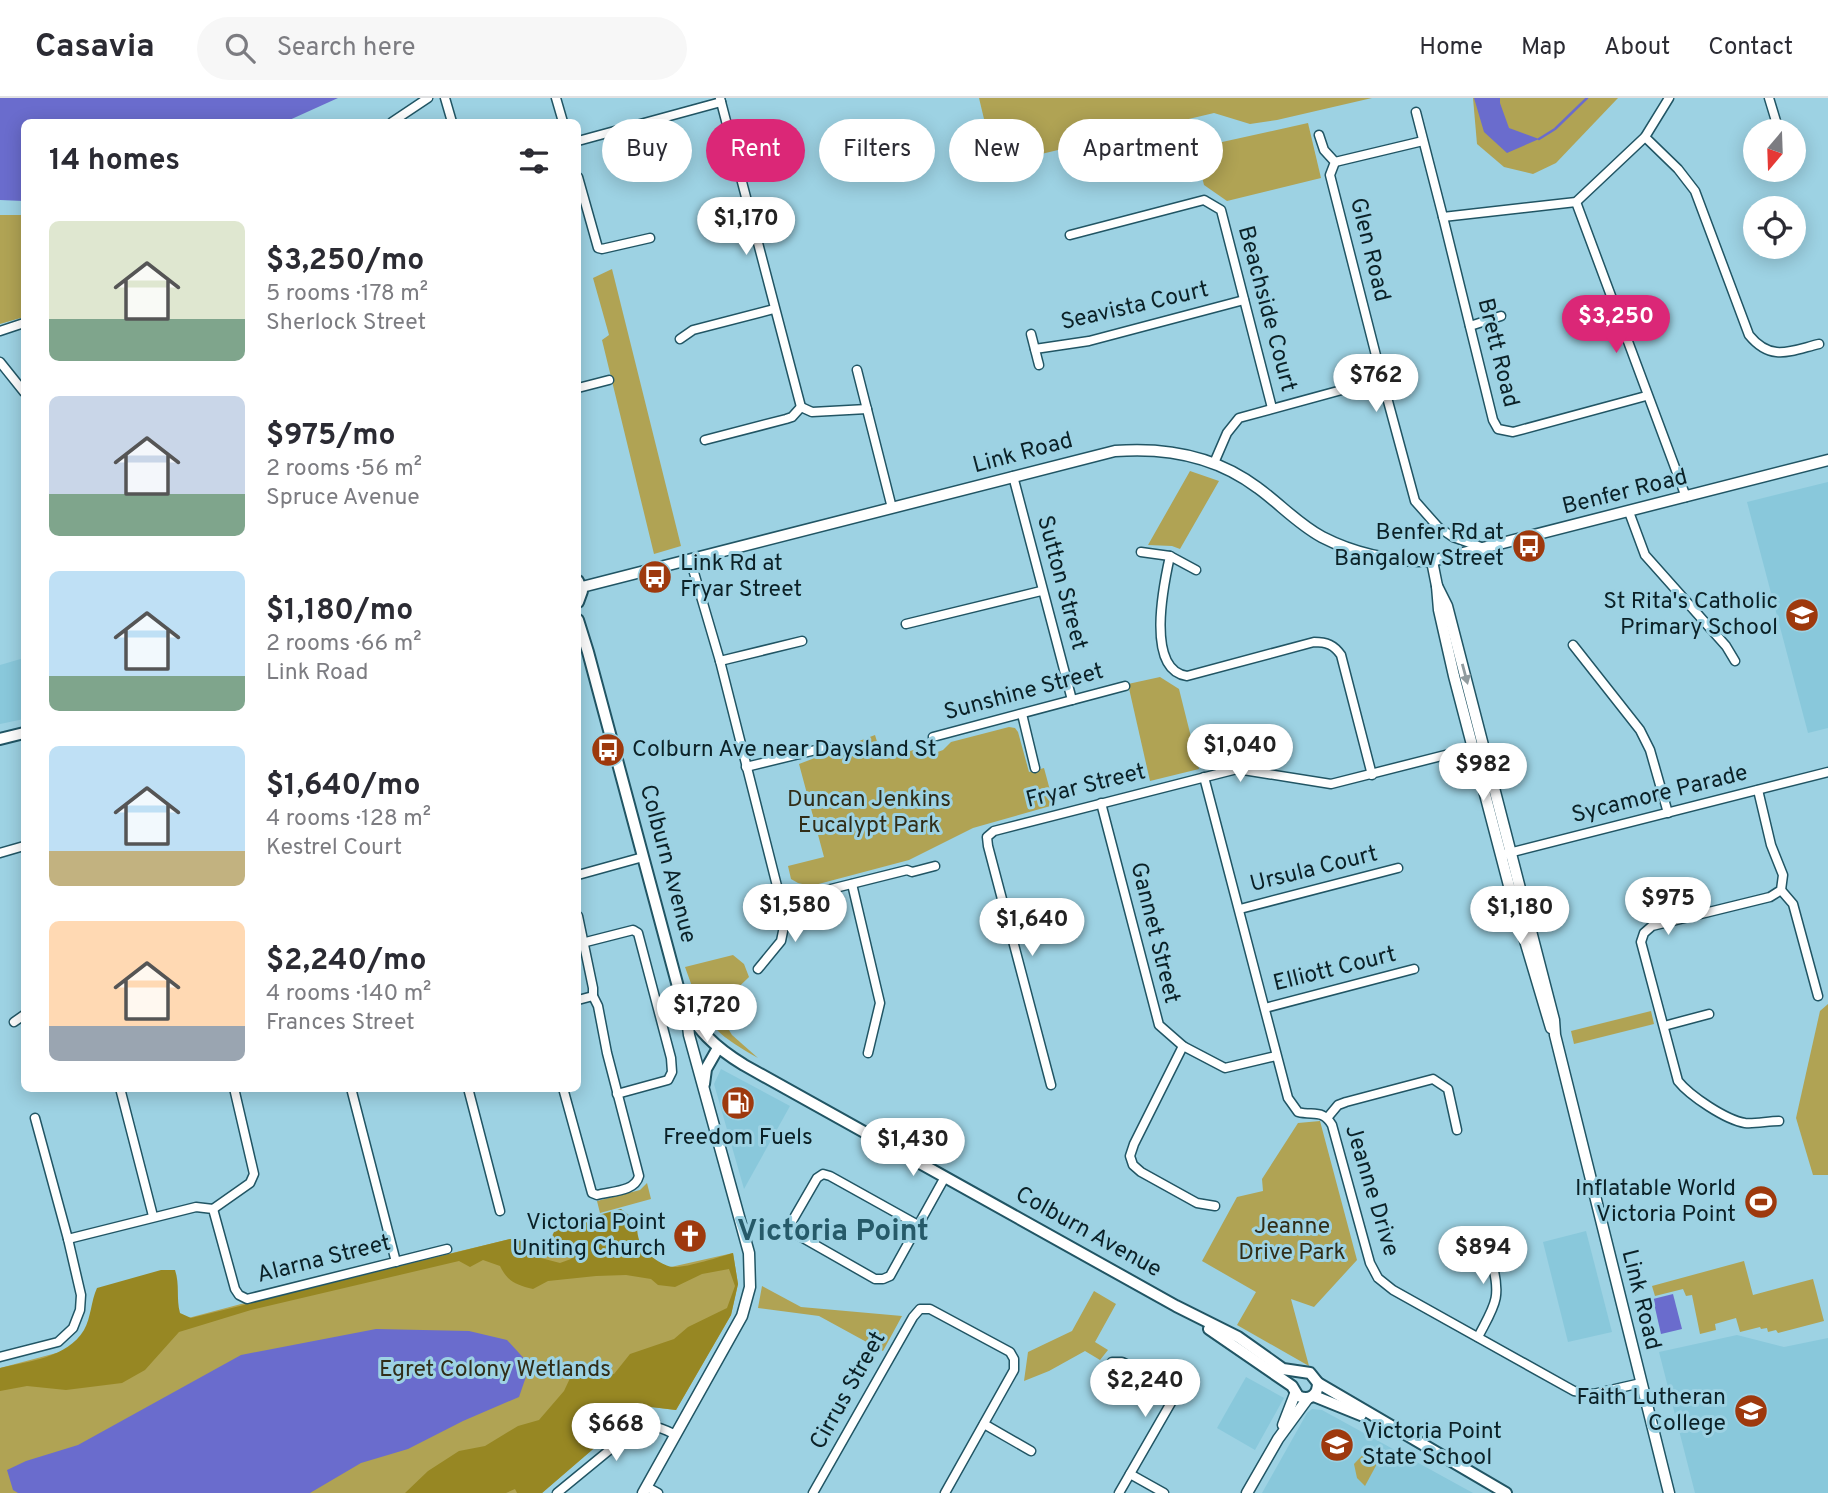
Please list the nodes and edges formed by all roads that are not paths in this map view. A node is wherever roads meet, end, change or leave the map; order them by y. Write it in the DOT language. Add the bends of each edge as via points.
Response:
graph roads {
  1 [pos="428,98"];
  2 [pos="445,98"];
  3 [pos="556,98"];
  4 [pos="1669,98"];
  5 [pos="1769,98"];
  6 [pos="720,100"];
  7 [pos="1416,112"];
  8 [pos="396,119"];
  9 [pos="451,119"];
  10 [pos="562,119"];
  11 [pos="1775,119"];
  12 [pos="1319,135"];
  13 [pos="1645,137"];
  14 [pos="581,140"];
  15 [pos="1423,141"];
  16 [pos="1335,162"];
  17 [pos="581,189"];
  18 [pos="1576,202"];
  19 [pos="1443,218"];
  20 [pos="1070,235"];
  21 [pos="650,238"];
  22 [pos="1244,300"];
  23 [pos="774,309"];
  24 [pos="1501,316"];
  25 [pos="21,324"];
  26 [pos="1470,326"];
  27 [pos="0,331"];
  28 [pos="1031,334"];
  29 [pos="680,339"];
  30 [pos="1819,344"];
  31 [pos="1035,349"];
  32 [pos="0,362"];
  33 [pos="1039,365"];
  34 [pos="857,370"];
  35 [pos="1382,379"];
  36 [pos="609,380"];
  37 [pos="581,387"];
  38 [pos="21,388"];
  39 [pos="1646,396"];
  40 [pos="801,407"];
  41 [pos="1272,408"];
  42 [pos="867,409"];
  43 [pos="705,440"];
  44 [pos="1828,460"];
  45 [pos="1214,463"];
  46 [pos="1013,476"];
  47 [pos="1686,497"];
  48 [pos="892,508"];
  49 [pos="1629,512"];
  50 [pos="1481,547"];
  51 [pos="1141,552"];
  52 [pos="1170,556"];
  53 [pos="690,559"];
  54 [pos="1432,561"];
  55 [pos="1196,570"];
  56 [pos="581,584"];
  57 [pos="1041,591"];
  58 [pos="906,624"];
  59 [pos="581,631"];
  60 [pos="802,641"];
  61 [pos="1573,645"];
  62 [pos="720,661"];
  63 [pos="1735,661"];
  64 [pos="1125,687"];
  65 [pos="1072,700"];
  66 [pos="1022,714"];
  67 [pos="21,734"];
  68 [pos="933,737"];
  69 [pos="0,739"];
  70 [pos="828,747"];
  71 [pos="1478,747"];
  72 [pos="746,766"];
  73 [pos="1035,768"];
  74 [pos="1828,772"];
  75 [pos="1372,775"];
  76 [pos="1204,777"];
  77 [pos="1758,790"];
  78 [pos="1101,803"];
  79 [pos="1668,813"];
  80 [pos="21,847"];
  81 [pos="0,853"];
  82 [pos="1507,854"];
  83 [pos="643,857"];
  84 [pos="935,866"];
  85 [pos="1398,868"];
  86 [pos="581,874"];
  87 [pos="852,884"];
  88 [pos="1781,890"];
  89 [pos="790,897"];
  90 [pos="1240,909"];
  91 [pos="581,936"];
  92 [pos="582,943"];
  93 [pos="758,969"];
  94 [pos="1414,970"];
  95 [pos="593,996"];
  96 [pos="1818,996"];
  97 [pos="581,999"];
  98 [pos="1265,1008"];
  99 [pos="686,1009"];
  100 [pos="1709,1014"];
  101 [pos="21,1017"];
  102 [pos="14,1022"];
  103 [pos="1664,1026"];
  104 [pos="1182,1046"];
  105 [pos="718,1048"];
  106 [pos="868,1053"];
  107 [pos="1276,1056"];
  108 [pos="704,1084"];
  109 [pos="1051,1085"];
  110 [pos="121,1092"];
  111 [pos="235,1092"];
  112 [pos="352,1092"];
  113 [pos="469,1092"];
  114 [pos="564,1092"];
  115 [pos="617,1094"];
  116 [pos="1328,1117"];
  117 [pos="35,1118"];
  118 [pos="1779,1121"];
  119 [pos="1457,1130"];
  120 [pos="945,1177"];
  121 [pos="1215,1206"];
  122 [pos="214,1209"];
  123 [pos="500,1212"];
  124 [pos="153,1216"];
  125 [pos="918,1224"];
  126 [pos="1478,1233"];
  127 [pos="68,1239"];
  128 [pos="447,1249"];
  129 [pos="396,1262"];
  130 [pos="1176,1306"];
  131 [pos="1478,1337"];
  132 [pos="0,1357"];
  133 [pos="1112,1362"];
  134 [pos="1301,1373"];
  135 [pos="1318,1383"];
  136 [pos="1641,1383"];
  137 [pos="1294,1390"];
  138 [pos="1311,1397"];
  139 [pos="984,1424"];
  140 [pos="1387,1425"];
  141 [pos="676,1435"];
  142 [pos="1278,1439"];
  143 [pos="1031,1451"];
  144 [pos="1130,1474"];
  145 [pos="645,1490"];
  146 [pos="557,1493"];
  147 [pos="658,1493"];
  148 [pos="813,1493"];
  149 [pos="945,1493"];
  150 [pos="1119,1493"];
  151 [pos="1164,1493"];
  152 [pos="1247,1493"];
  153 [pos="1506,1493"];
  154 [pos="1670,1493"];
  1 -- 8 [label="street"];
  2 -- 9 [label="street"];
  3 -- 10 [label="street"];
  4 -- 13 [label="street"];
  5 -- 11 [label="street"];
  6 -- 14 [label="street"];
  6 -- 23 [label="street"];
  7 -- 15 [label="street, Brett Road"];
  12 -- 16 [label="street"];
  13 -- 18 [label="street"];
  13 -- 30 [label="street" via="1695,191 1749,335 1758,346 1782,353"];
  15 -- 16 [label="street"];
  15 -- 19 [label="street, Brett Road"];
  16 -- 35 [label="street, Glen Road" via="1330,175"];
  17 -- 21 [label="street" via="596,247"];
  18 -- 19 [label="street"];
  18 -- 39 [label="street"];
  19 -- 26 [label="street, Brett Road"];
  20 -- 22 [label="street, Beachside Court" via="1204,200 1221,210"];
  22 -- 31 [label="street, Seavista Court" via="1089,341"];
  22 -- 41 [label="street, Beachside Court"];
  23 -- 29 [label="street" via="694,330"];
  23 -- 40 [label="street"];
  24 -- 26 [label="street"];
  25 -- 27 [label="street"];
  26 -- 39 [label="street, Brett Road" via="1498,429 1513,432"];
  28 -- 31 [label="street"];
  31 -- 33 [label="street"];
  32 -- 38 [label="street"];
  34 -- 42 [label="street"];
  35 -- 41 [label="street"];
  35 -- 50 [label="street, Glen Road" via="1415,501 1438,527"];
  36 -- 37 [label="street"];
  39 -- 47 [label="street"];
  40 -- 42 [label="street" via="812,412"];
  40 -- 43 [label="street" via="792,417"];
  41 -- 45 [label="street" via="1239,418"];
  42 -- 48 [label="street"];
  44 -- 47 [label="street, Benfer Road"];
  45 -- 46 [label="street, Link Road" via="1185,454 1136,449"];
  45 -- 54 [label="street, Link Road" via="1245,478 1299,522 1344,547 1405,562"];
  46 -- 48 [label="street, Link Road"];
  46 -- 57 [label="street, Sutton Street"];
  47 -- 49 [label="street, Benfer Road"];
  48 -- 53 [label="street, Link Road"];
  49 -- 50 [label="street, Benfer Road"];
  49 -- 63 [label="street" via="1645,555"];
  50 -- 54 [label="street, Benfer Road"];
  51 -- 52 [label="street"];
  52 -- 55 [label="street"];
  52 -- 75 [label="street" via="1159,624 1171,670 1187,676 1314,642 1335,647 1341,655"];
  53 -- 56 [label="street, Link Road"];
  53 -- 62 [label="street"];
  54 -- 71 [label="street, Link Road" via="1439,610"];
  57 -- 58 [label="street"];
  57 -- 65 [label="street, Sutton Street"];
  59 -- 83 [label="main road, Colburn Avenue"];
  60 -- 62 [label="street"];
  61 -- 79 [label="street" via="1640,730"];
  62 -- 72 [label="street"];
  64 -- 65 [label="street, Sunshine Street"];
  65 -- 66 [label="street, Sunshine Street"];
  66 -- 68 [label="street, Sunshine Street"];
  66 -- 73 [label="street"];
  67 -- 69 [label="main road"];
  70 -- 72 [label="street"];
  71 -- 75 [label="street, Fryar Street"];
  71 -- 82 [label="street, Link Road"];
  72 -- 89 [label="street" via="777,886"];
  74 -- 77 [label="street, Sycamore Parade"];
  75 -- 76 [label="street, Fryar Street" via="1331,785 1237,769"];
  76 -- 78 [label="street, Fryar Street"];
  76 -- 90 [label="street, Jeanne Drive"];
  77 -- 79 [label="street, Sycamore Parade"];
  77 -- 88 [label="street" via="1783,875"];
  78 -- 104 [label="street, Gannet Street" via="1159,1025"];
  78 -- 109 [label="street, Fryar Street" via="994,831 987,837"];
  79 -- 82 [label="street, Sycamore Parade"];
  80 -- 81 [label="street"];
  82 -- 136 [label="street, Link Road" via="1554,1020"];
  83 -- 86 [label="street"];
  83 -- 99 [label="main road, Colburn Avenue"];
  84 -- 87 [label="street"];
  85 -- 90 [label="street, Ursula Court"];
  87 -- 89 [label="street"];
  87 -- 106 [label="street" via="880,1003"];
  88 -- 96 [label="street" via="1794,904"];
  88 -- 103 [label="street" via="1770,897 1652,926 1644,933 1641,942"];
  89 -- 93 [label="street" via="781,941"];
  90 -- 98 [label="street, Jeanne Drive"];
  91 -- 92 [label="street"];
  92 -- 95 [label="street"];
  92 -- 115 [label="street" via="633,930 638,933 671,1058 668,1080"];
  94 -- 98 [label="street, Elliott Court"];
  95 -- 97 [label="street"];
  95 -- 115 [label="street"];
  98 -- 107 [label="street, Jeanne Drive"];
  99 -- 105 [label="main road, Colburn Avenue"];
  99 -- 108 [label="street"];
  100 -- 103 [label="street"];
  101 -- 102 [label="street"];
  103 -- 118 [label="street" via="1678,1081 1687,1093 1734,1120"];
  104 -- 107 [label="street, Gannet Street" via="1225,1068"];
  104 -- 121 [label="street" via="1130,1156 1141,1172 1197,1203"];
  105 -- 108 [label="main road" via="706,1069"];
  105 -- 120 [label="main road, Colburn Avenue"];
  107 -- 116 [label="street, Jeanne Drive" via="1292,1107"];
  108 -- 141 [label="street" via="748,1253 750,1287 742,1316"];
  110 -- 124 [label="street"];
  111 -- 122 [label="street" via="254,1174 250,1183"];
  112 -- 129 [label="street"];
  113 -- 123 [label="street"];
  114 -- 115 [label="street" via="590,1190 597,1195 632,1186 639,1177"];
  116 -- 119 [label="street" via="1346,1102 1433,1079 1448,1089"];
  116 -- 131 [label="street, Jeanne Drive" via="1367,1256 1378,1278"];
  117 -- 127 [label="street"];
  120 -- 125 [label="street"];
  120 -- 130 [label="main road, Colburn Avenue"];
  122 -- 124 [label="street" via="196,1207"];
  122 -- 129 [label="street, Alarna Street" via="235,1289 247,1298"];
  124 -- 127 [label="street"];
  125 -- 125 [label="street" via="890,1276 875,1279 796,1234 791,1223 823,1174"];
  126 -- 131 [label="street" via="1486,1243 1498,1283 1495,1305"];
  127 -- 132 [label="street" via="81,1296 73,1328 58,1342"];
  128 -- 129 [label="street, Alarna Street"];
  130 -- 134 [label="main road, Colburn Avenue" via="1238,1337 1283,1369"];
  130 -- 137 [label="main road, Colburn Avenue"];
  131 -- 136 [label="street, Jeanne Drive" via="1574,1391 1593,1394"];
  133 -- 144 [label="street" via="1122,1362 1172,1387 1176,1394"];
  134 -- 135 [label="main road, Colburn Avenue" via="1310,1373"];
  134 -- 137 [label="main road" via="1294,1378"];
  135 -- 138 [label="main road"];
  135 -- 140 [label="main road, Colburn Avenue"];
  136 -- 154 [label="street, Link Road"];
  137 -- 138 [label="main road, Colburn Avenue" via="1301,1398"];
  137 -- 142 [label="street"];
  138 -- 140 [label="main road, Colburn Avenue"];
  138 -- 142 [label="street"];
  139 -- 143 [label="street"];
  139 -- 148 [label="street, Cirrus Street" via="1014,1370 1014,1359 1010,1352 930,1309 920,1310"];
  139 -- 149 [label="street"];
  140 -- 153 [label="main road, Colburn Avenue"];
  141 -- 145 [label="street"];
  141 -- 146 [label="street" via="654,1425 635,1429"];
  142 -- 152 [label="street"];
  144 -- 150 [label="street"];
  144 -- 151 [label="street"];
  145 -- 147 [label="street"];
}
